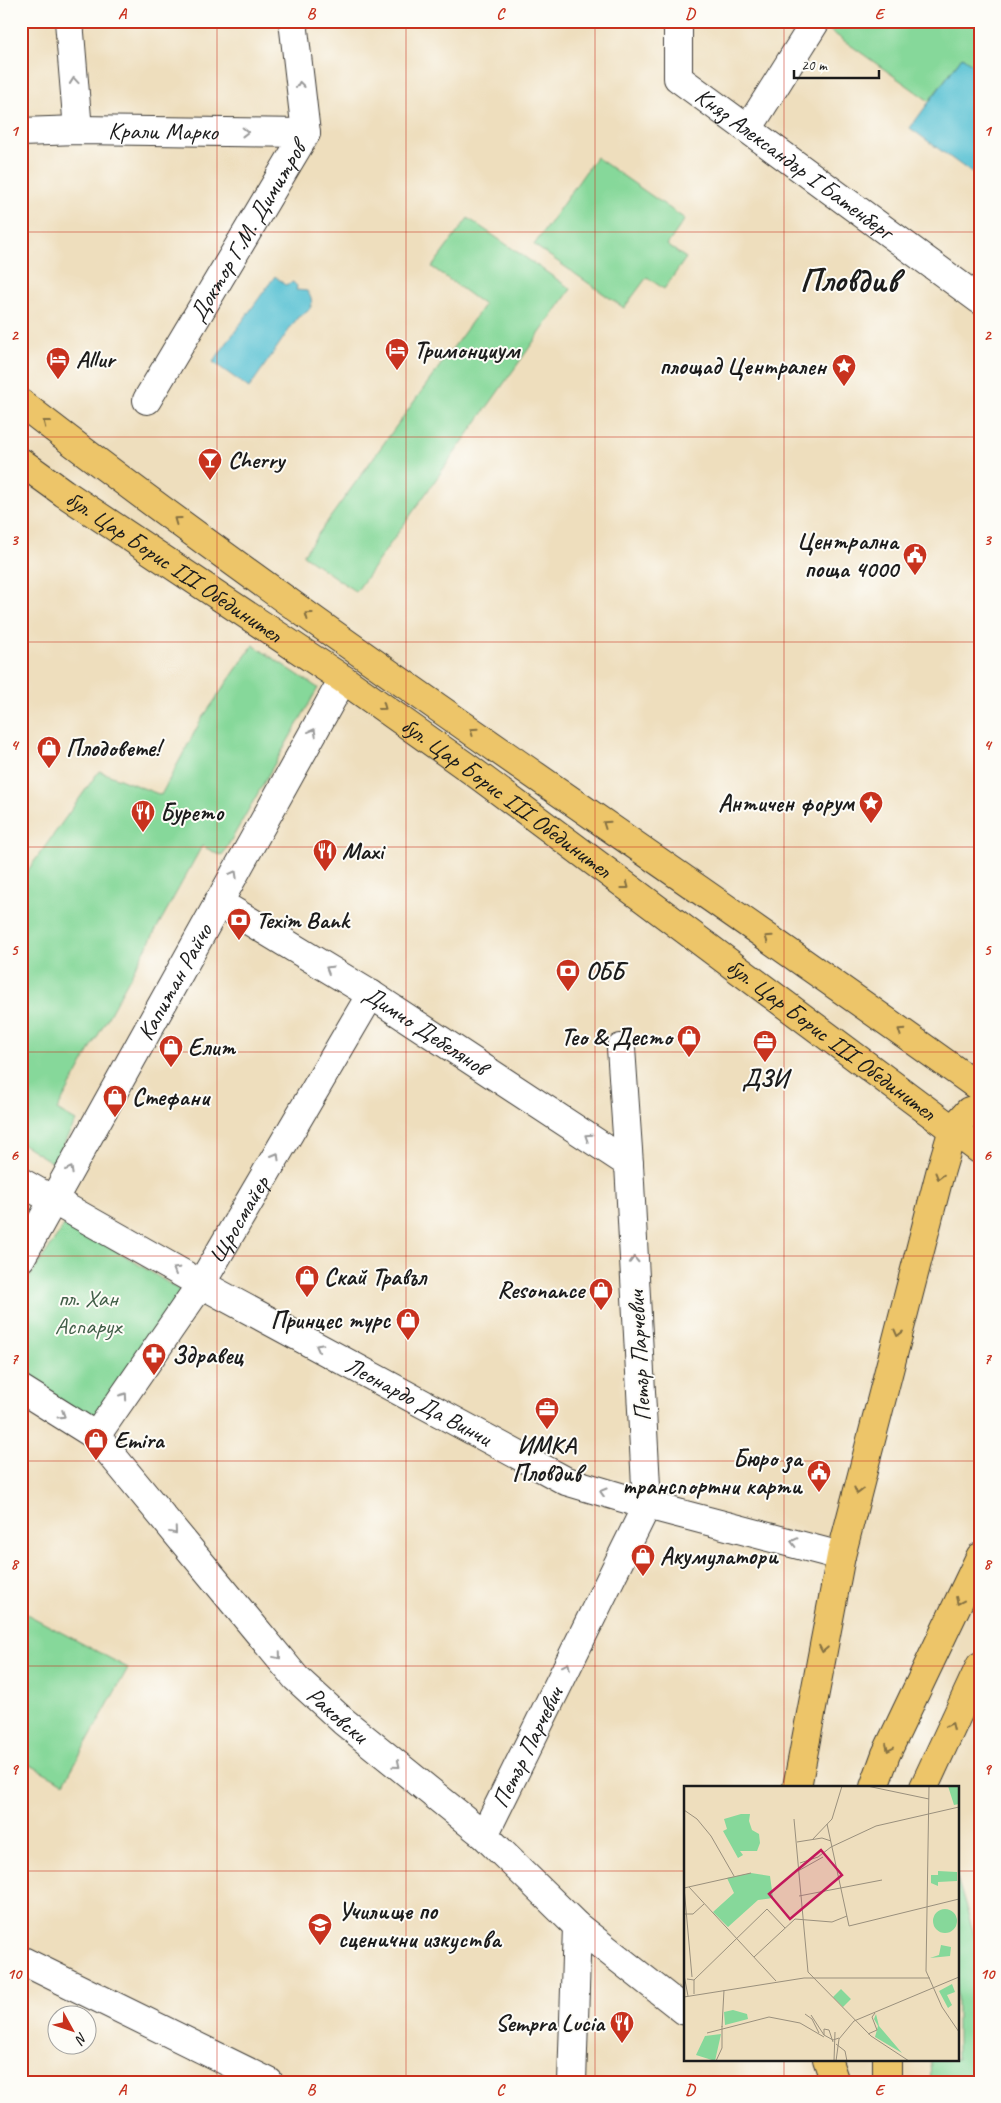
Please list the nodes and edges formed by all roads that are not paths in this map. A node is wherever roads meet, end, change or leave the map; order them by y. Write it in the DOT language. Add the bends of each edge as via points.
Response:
graph roads {
  1 [pos="69,21"];
  2 [pos="293,21"];
  3 [pos="678,21"];
  4 [pos="816,21"];
  5 [pos="748,129"];
  6 [pos="78,130"];
  7 [pos="21,132"];
  8 [pos="306,133"];
  9 [pos="980,300"];
  10 [pos="147,400"];
  11 [pos="21,403"];
  12 [pos="21,462"];
  13 [pos="343,678"];
  14 [pos="218,902"];
  15 [pos="371,994"];
  16 [pos="621,1048"];
  17 [pos="980,1088"];
  18 [pos="980,1109"];
  19 [pos="953,1129"];
  20 [pos="980,1150"];
  21 [pos="629,1164"];
  22 [pos="21,1182"];
  23 [pos="53,1200"];
  24 [pos="21,1258"];
  25 [pos="201,1284"];
  26 [pos="21,1389"];
  27 [pos="96,1436"];
  28 [pos="648,1505"];
  29 [pos="841,1556"];
  30 [pos="980,1557"];
  31 [pos="980,1666"];
  32 [pos="798,1786"];
  33 [pos="874,1786"];
  34 [pos="924,1786"];
  35 [pos="484,1836"];
  36 [pos="577,1926"];
  37 [pos="22,1964"];
  38 [pos="684,2010"];
  39 [pos="827,2060"];
  40 [pos="840,2060"];
  41 [pos="887,2060"];
  42 [pos="226,2071"];
  43 [pos="269,2082"];
  44 [pos="572,2082"];
  45 [pos="835,2082"];
  46 [pos="841,2082"];
  47 [pos="887,2082"];
  6 -- 1 [label="street, one-way"];
  8 -- 2 [label="street, Доктор Г.М. Димитров, one-way"];
  3 -- 5 [label="street, Княз Александър I Батенберг" via="678,78"];
  4 -- 5 [label="street"];
  5 -- 9 [label="street, Княз Александър I Батенберг"];
  6 -- 7 [label="street, Крали Марко"];
  6 -- 8 [label="street, Крали Марко, one-way"];
  8 -- 10 [label="street, Доктор Г.М. Димитров"];
  17 -- 11 [label="main road, бул. Цар Борис III Обединител, one-way" via="329,630"];
  12 -- 13 [label="main road, бул. Цар Борис III Обединител"];
  14 -- 13 [label="street, Капитан Райчо, one-way"];
  13 -- 19 [label="main road, бул. Цар Борис III Обединител, one-way"];
  15 -- 14 [label="street, Димчо Дебелянов, one-way"];
  23 -- 14 [label="street, Капитан Райчо, one-way"];
  21 -- 15 [label="street, Димчо Дебелянов, one-way"];
  25 -- 15 [label="street, Щросмайер, one-way"];
  16 -- 21 [label="street, Петър Парчевич"];
  18 -- 19 [label="main road" via="969,1111"];
  19 -- 20 [label="main road, бул. Цар Борис III Обединител"];
  19 -- 29 [label="main road, one-way"];
  28 -- 21 [label="street, Петър Парчевич, one-way"];
  22 -- 23 [label="street, Леонардо Да Винчи"];
  23 -- 24 [label="street, Капитан Райчо"];
  25 -- 23 [label="street, Леонардо Да Винчи, one-way"];
  27 -- 25 [label="street, Щросмайер, one-way"];
  28 -- 25 [label="street, Леонардо Да Винчи, one-way" via="566,1481"];
  26 -- 27 [label="street, Раковски, one-way"];
  27 -- 35 [label="street, Раковски, one-way" via="296,1678 343,1721"];
  29 -- 28 [label="street, Леонардо Да Винчи, one-way"];
  35 -- 28 [label="street, Петър Парчевич, one-way"];
  29 -- 32 [label="main road, one-way"];
  30 -- 33 [label="main road, one-way" via="886,1754"];
  34 -- 31 [label="main road, one-way"];
  35 -- 36 [label="street, Раковски"];
  36 -- 38 [label="street, Раковски"];
  36 -- 44 [label="street"];
  37 -- 42 [label="street"];
  39 -- 45 [label="main road"];
  40 -- 46 [label="main road"];
  41 -- 47 [label="main road"];
  42 -- 43 [label="street"];
}
